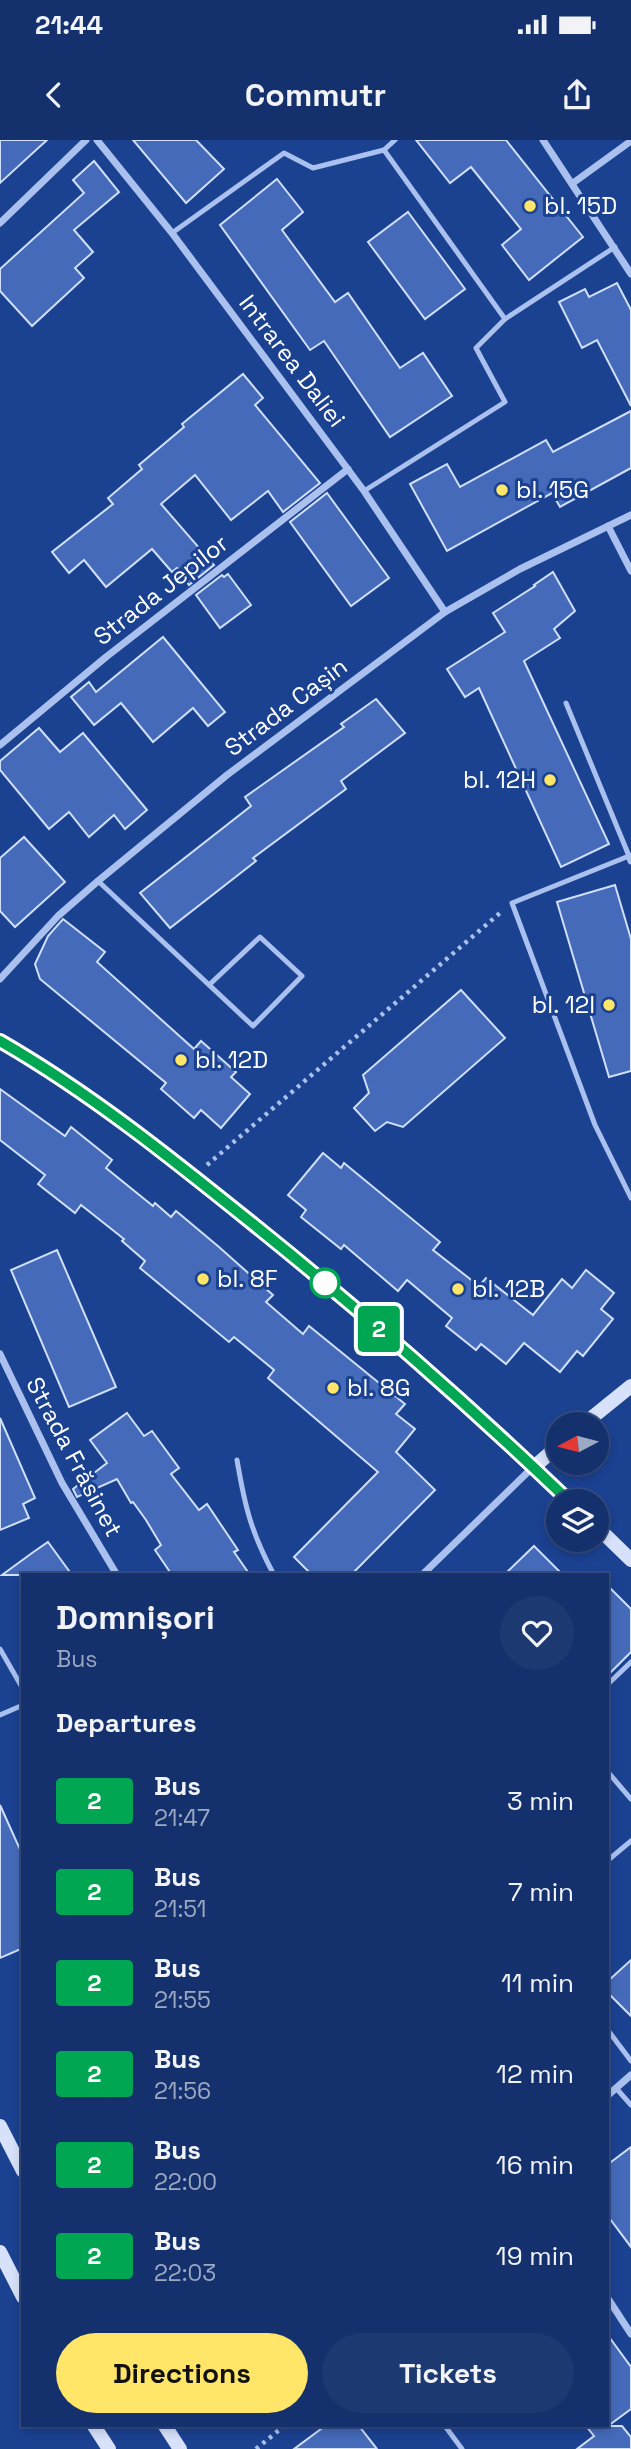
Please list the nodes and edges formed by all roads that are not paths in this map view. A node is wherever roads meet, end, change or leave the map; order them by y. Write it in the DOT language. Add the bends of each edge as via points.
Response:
graph roads {
  1 [pos="86,140"];
  2 [pos="97,140"];
  3 [pos="396,140"];
  4 [pos="543,140"];
  5 [pos="631,141"];
  6 [pos="384,150"];
  7 [pos="573,183"];
  8 [pos="0,223"];
  9 [pos="172,233"];
  10 [pos="615,247"];
  11 [pos="631,274"];
  12 [pos="505,319"];
  13 [pos="348,469"];
  14 [pos="364,491"];
  15 [pos="631,515"];
  16 [pos="608,526"];
  17 [pos="631,571"];
  18 [pos="445,612"];
  19 [pos="566,703"];
  20 [pos="0,746"];
  21 [pos="630,859"];
  22 [pos="98,881"];
  23 [pos="0,979"];
  24 [pos="209,985"];
  25 [pos="0,1041"];
  26 [pos="631,1198"];
  27 [pos="0,1354"];
  28 [pos="631,1385"];
  29 [pos="598,1412"];
  30 [pos="546,1456"];
  31 [pos="237,1460"];
  32 [pos="534,1466"];
  33 [pos="557,1489"];
  34 [pos="609,1539"];
  35 [pos="631,1560"];
  36 [pos="116,1573"];
  37 [pos="273,1573"];
  38 [pos="424,1573"];
  39 [pos="0,1649"];
  40 [pos="631,1662"];
  41 [pos="609,1683"];
  42 [pos="21,1686"];
  43 [pos="21,1706"];
  44 [pos="0,1715"];
  45 [pos="609,1773"];
  46 [pos="631,1799"];
  47 [pos="631,1841"];
  48 [pos="609,1859"];
  49 [pos="609,2032"];
  50 [pos="631,2061"];
  51 [pos="631,2075"];
  52 [pos="616,2088"];
  53 [pos="609,2094"];
  54 [pos="631,2105"];
  55 [pos="0,2126"];
  56 [pos="21,2167"];
  57 [pos="0,2252"];
  58 [pos="21,2293"];
  59 [pos="609,2300"];
  60 [pos="631,2334"];
  61 [pos="95,2427"];
  62 [pos="166,2427"];
  63 [pos="446,2427"];
  64 [pos="109,2449"];
  65 [pos="180,2449"];
  66 [pos="462,2449"];
  1 -- 8 [label="street"];
  2 -- 9 [label="street, Intrarea Daliei"];
  3 -- 6 [label="lane"];
  4 -- 7 [label="street"];
  5 -- 7 [label="street"];
  6 -- 9 [label="lane" via="313,169 284,153"];
  6 -- 12 [label="lane"];
  7 -- 10 [label="street"];
  9 -- 13 [label="street, Intrarea Daliei"];
  10 -- 11 [label="street"];
  10 -- 12 [label="lane"];
  12 -- 14 [label="lane" via="476,348 505,402"];
  13 -- 14 [label="street, Intrarea Daliei"];
  13 -- 20 [label="street, Strada Jepilor" via="106,657"];
  14 -- 18 [label="street, Intrarea Daliei"];
  15 -- 16 [label="street, Strada Cașin"];
  16 -- 17 [label="street"];
  16 -- 18 [label="street, Strada Cașin"];
  18 -- 22 [label="street, Strada Cașin" via="227,775"];
  19 -- 21 [label="lane"];
  21 -- 26 [label="lane" via="512,903 595,1125"];
  22 -- 23 [label="street, Strada Cașin" via="58,916"];
  22 -- 24 [label="lane"];
  24 -- 24 [label="lane" via="253,1026 302,976 260,937"];
  25 -- 32 [label="street" via="69,1084 194,1176 360,1312"];
  27 -- 36 [label="street, Strada Frăsinet" via="62,1483"];
  28 -- 29 [label="street"];
  30 -- 32 [label="street"];
  31 -- 37 [label="lane" via="246,1510"];
  32 -- 33 [label="street"];
  32 -- 38 [label="street"];
  34 -- 35 [label="street"];
  39 -- 42 [label="lane"];
  40 -- 41 [label="lane"];
  43 -- 44 [label="lane"];
  45 -- 46 [label="lane"];
  47 -- 48 [label="lane"];
  49 -- 50 [label="lane"];
  51 -- 52 [label="street"];
  52 -- 53 [label="street"];
  52 -- 54 [label="lane"];
  55 -- 56 [label="street"];
  57 -- 58 [label="street"];
  59 -- 60 [label="street"];
  61 -- 64 [label="street"];
  62 -- 65 [label="street"];
  63 -- 66 [label="lane"];
}
